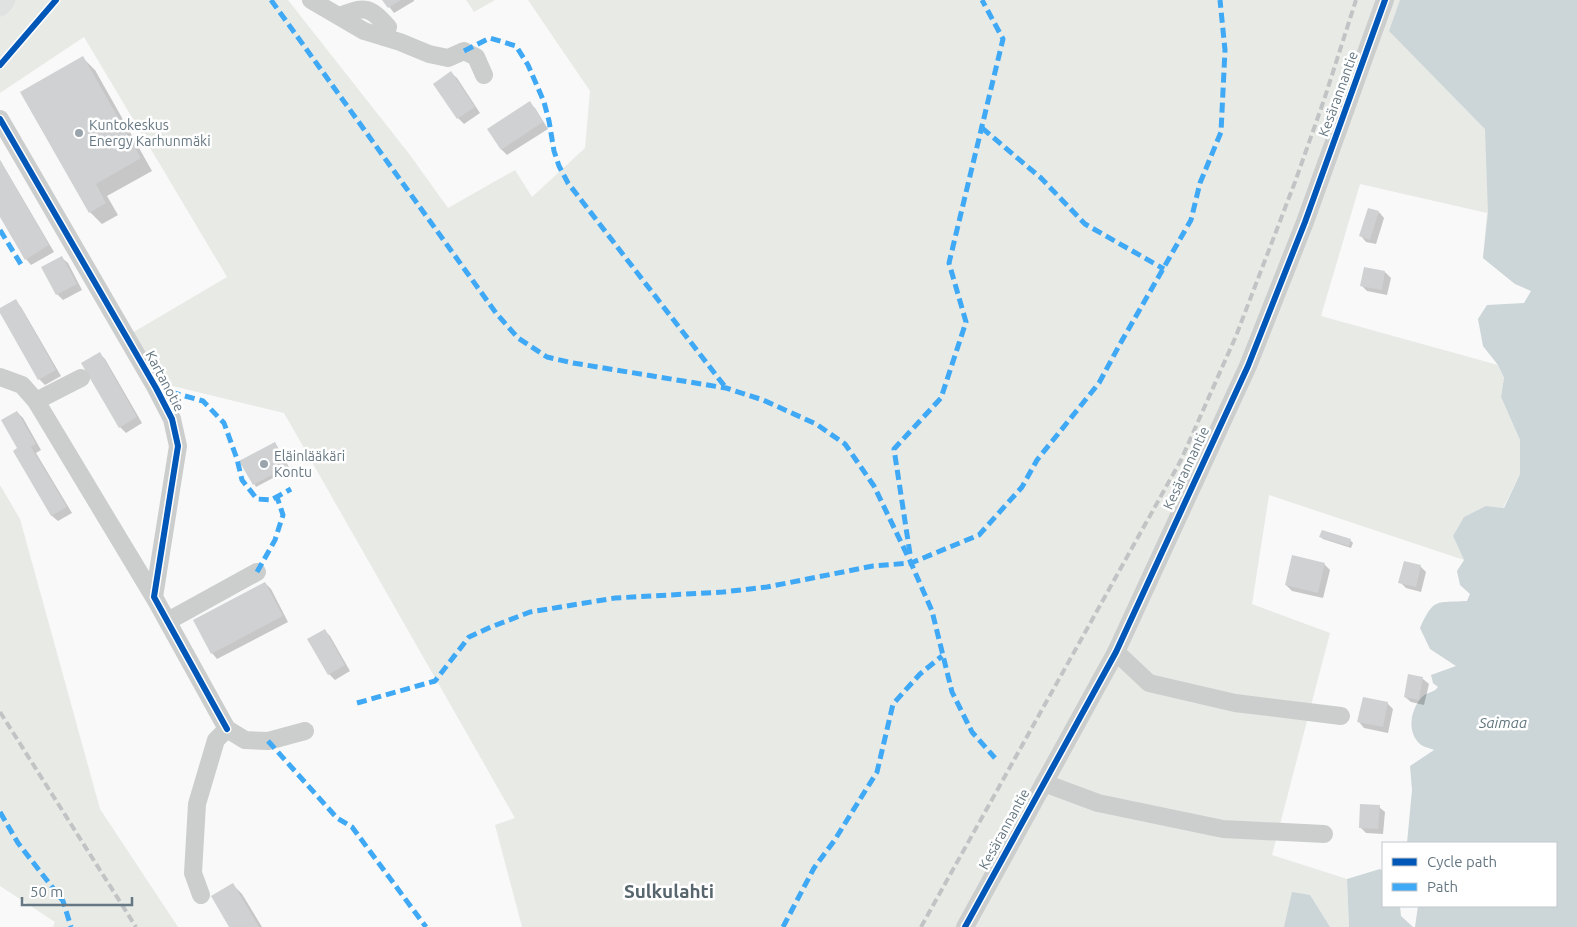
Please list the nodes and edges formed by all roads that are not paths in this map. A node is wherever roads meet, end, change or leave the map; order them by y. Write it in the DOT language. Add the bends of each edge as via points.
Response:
graph roads {
  1 [pos="6,0"];
  2 [pos="311,0"];
  3 [pos="1385,0"];
  4 [pos="0,6"];
  5 [pos="484,75"];
  6 [pos="2,127"];
  7 [pos="0,377"];
  8 [pos="82,378"];
  9 [pos="36,402"];
  10 [pos="257,572"];
  11 [pos="154,597"];
  12 [pos="168,621"];
  13 [pos="1116,652"];
  14 [pos="1341,716"];
  15 [pos="227,729"];
  16 [pos="305,731"];
  17 [pos="1044,783"];
  18 [pos="1324,834"];
  19 [pos="201,895"];
  20 [pos="965,927"];
  1 -- 4 [label="main road"];
  2 -- 5 [label="street" via="364,31 429,54 448,58 464,51 476,57"];
  3 -- 13 [label="street, Kesärannantie" via="1305,222 1248,366"];
  6 -- 11 [label="street, Kartanotie" via="172,419 178,446"];
  7 -- 9 [label="street" via="22,385"];
  8 -- 9 [label="street"];
  9 -- 11 [label="street"];
  10 -- 12 [label="street"];
  11 -- 12 [label="street"];
  12 -- 15 [label="street"];
  13 -- 14 [label="street" via="1149,683 1235,703"];
  13 -- 17 [label="street, Kesärannantie"];
  15 -- 16 [label="street" via="245,740 268,740"];
  15 -- 19 [label="street" via="216,740 196,804 193,873"];
  17 -- 18 [label="street" via="1098,803 1223,829"];
  17 -- 20 [label="street, Kesärannantie"];
}
